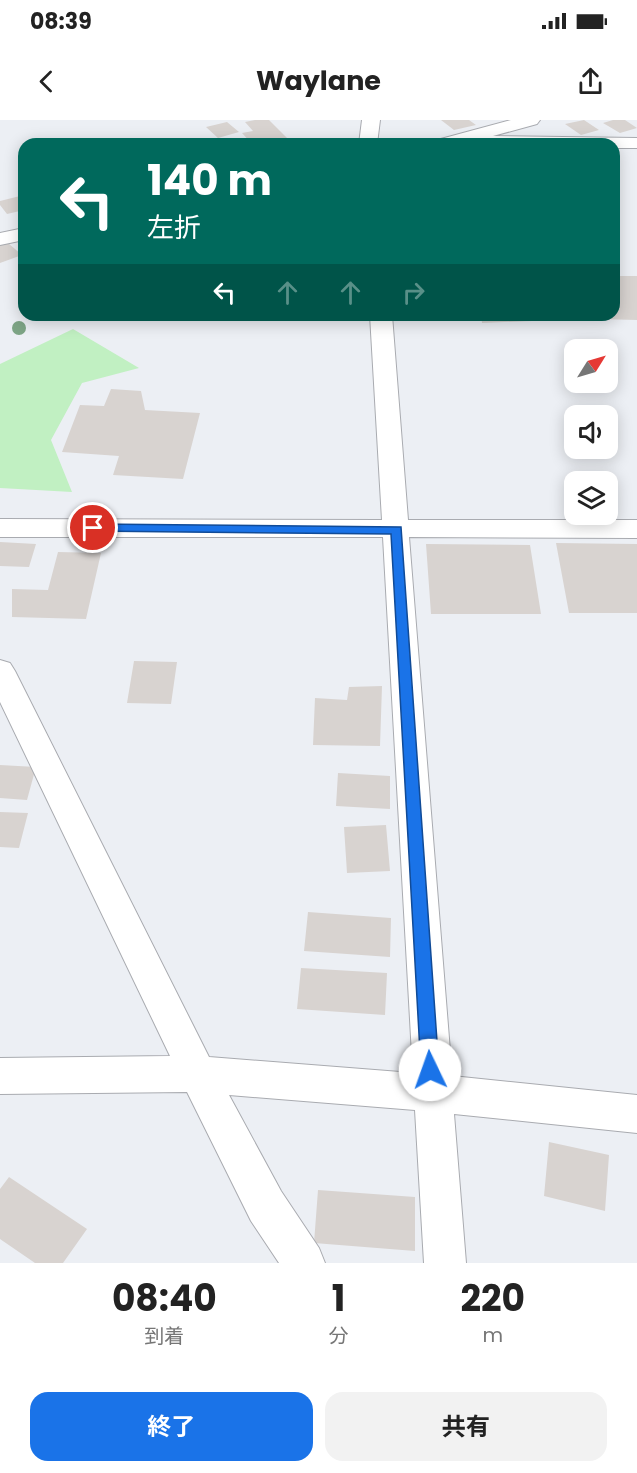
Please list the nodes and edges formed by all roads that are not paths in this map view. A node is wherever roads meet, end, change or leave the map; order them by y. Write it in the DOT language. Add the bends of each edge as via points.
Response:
graph roads {
  1 [pos="371,120"];
  2 [pos="531,120"];
  3 [pos="369,138"];
  4 [pos="470,138"];
  5 [pos="620,142"];
  6 [pos="637,142"];
  7 [pos="18,235"];
  8 [pos="0,238"];
  9 [pos="381,321"];
  10 [pos="0,528"];
  11 [pos="637,529"];
  12 [pos="397,530"];
  13 [pos="0,671"];
  14 [pos="198,1074"];
  15 [pos="0,1076"];
  16 [pos="432,1093"];
  17 [pos="637,1114"];
  18 [pos="304,1263"];
  19 [pos="445,1263"];
  1 -- 3 [label="street"];
  2 -- 4 [label="street"];
  5 -- 6 [label="street"];
  7 -- 8 [label="street"];
  9 -- 12 [label="street"];
  10 -- 12 [label="street"];
  11 -- 12 [label="street"];
  12 -- 16 [label="street"];
  13 -- 14 [label="street"];
  14 -- 15 [label="street"];
  14 -- 16 [label="street"];
  14 -- 18 [label="street" via="266,1206"];
  16 -- 17 [label="street"];
  16 -- 19 [label="street"];
}
